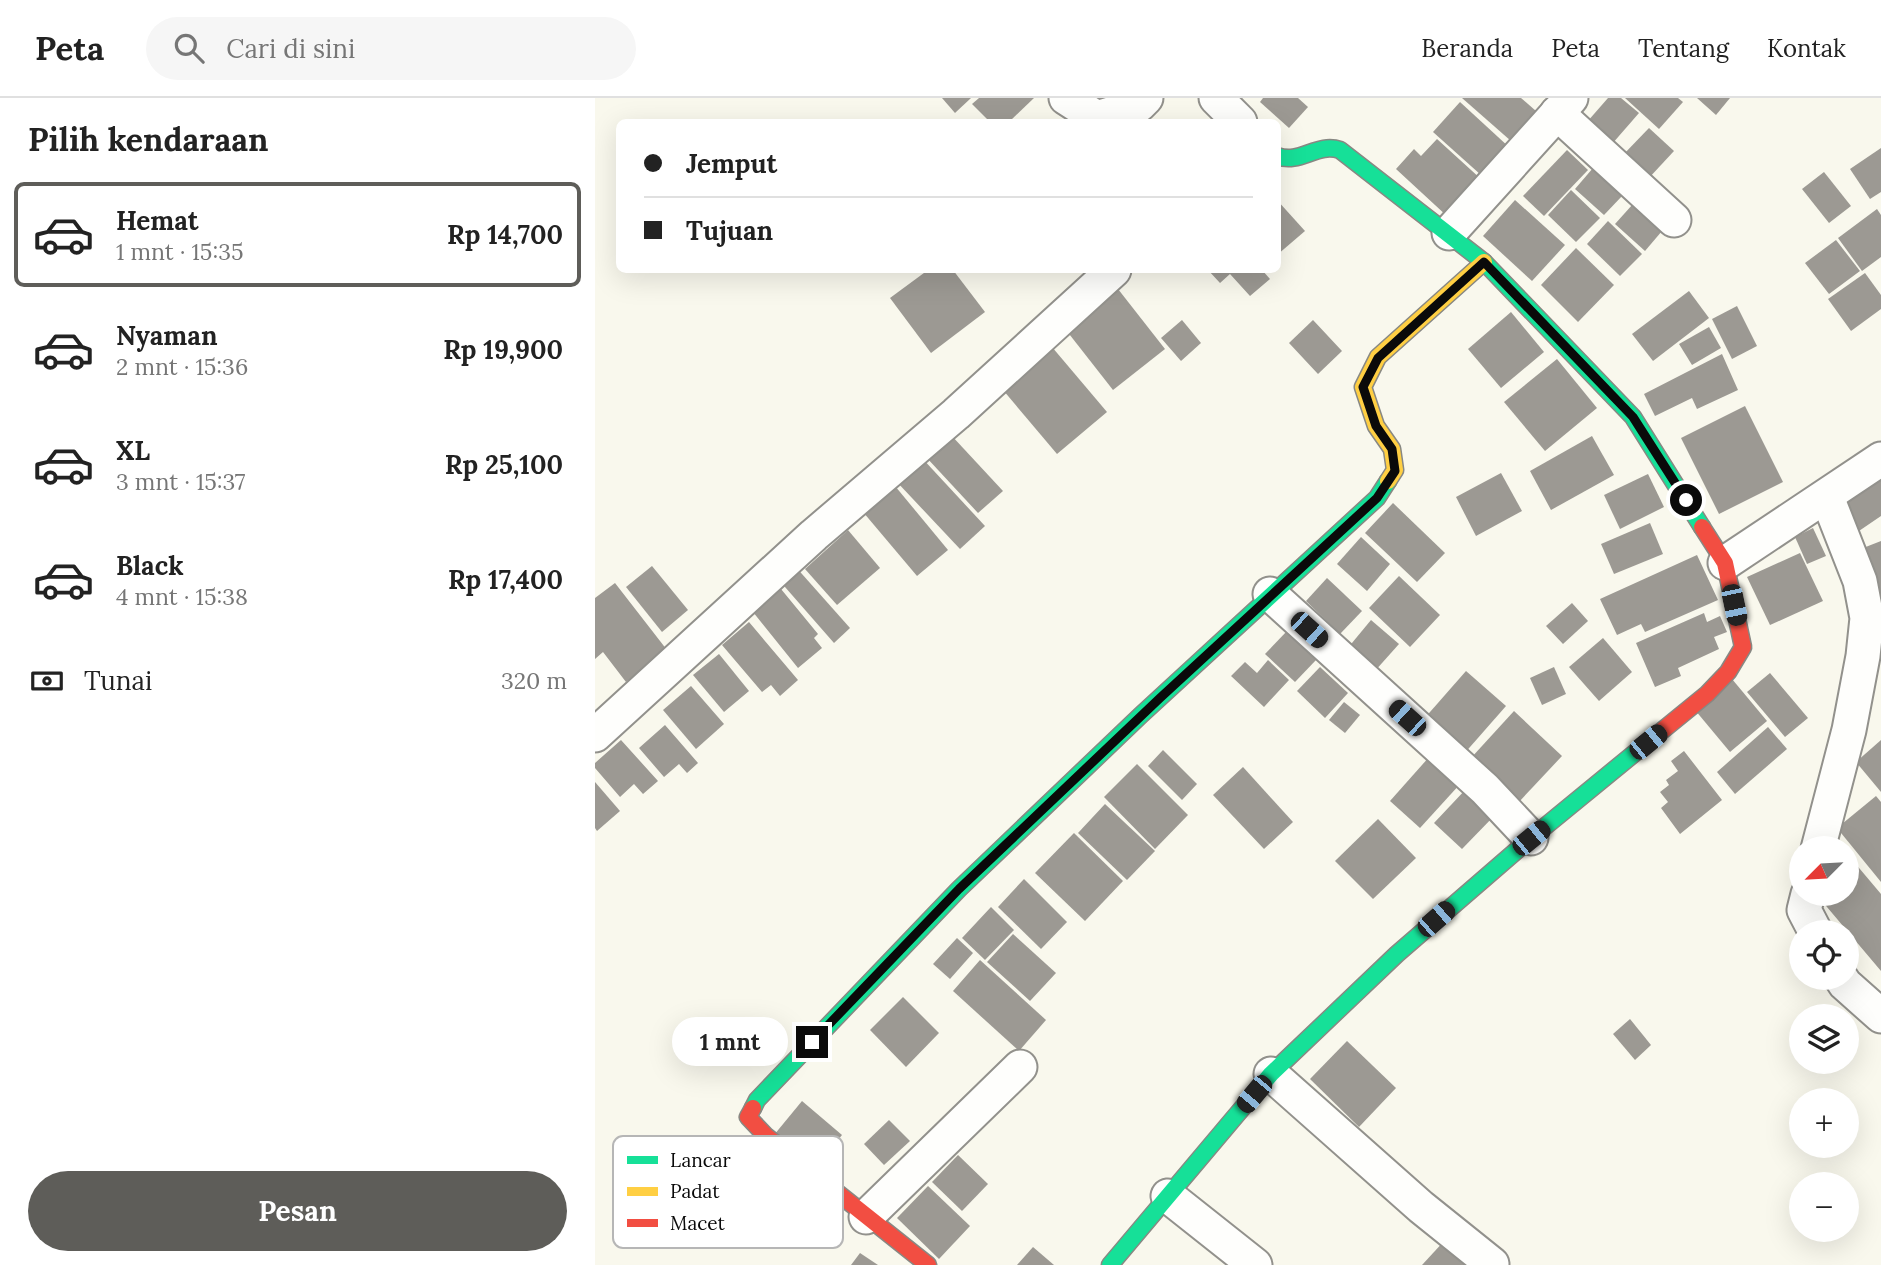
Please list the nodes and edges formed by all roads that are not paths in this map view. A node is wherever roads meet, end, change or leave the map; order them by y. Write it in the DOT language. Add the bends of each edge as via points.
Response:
graph roads {
  1 [pos="1066,98"];
  2 [pos="1146,98"];
  3 [pos="1216,98"];
  4 [pos="1564,105"];
  5 [pos="1237,119"];
  6 [pos="1281,159"];
  7 [pos="1674,220"];
  8 [pos="1449,233"];
  9 [pos="1484,262"];
  10 [pos="1111,273"];
  11 [pos="1881,459"];
  12 [pos="1827,497"];
  13 [pos="1725,563"];
  14 [pos="1270,594"];
  15 [pos="595,736"];
  16 [pos="1821,836"];
  17 [pos="1531,838"];
  18 [pos="1852,990"];
  19 [pos="1881,1016"];
  20 [pos="1020,1067"];
  21 [pos="1271,1074"];
  22 [pos="766,1136"];
  23 [pos="1168,1196"];
  24 [pos="843,1198"];
  25 [pos="866,1217"];
  26 [pos="1492,1264"];
  27 [pos="928,1265"];
  28 [pos="1110,1265"];
  29 [pos="1255,1265"];
  1 -- 2 [label="street" via="1097,118 1139,105"];
  3 -- 5 [label="street"];
  4 -- 7 [label="street"];
  4 -- 8 [label="street"];
  6 -- 8 [label="street" via="1339,148"];
  8 -- 9 [label="street"];
  9 -- 13 [label="street" via="1633,417"];
  9 -- 14 [label="street" via="1378,358 1363,387 1376,426 1392,449 1395,471 1377,498"];
  10 -- 15 [label="street"];
  11 -- 12 [label="street"];
  12 -- 13 [label="street"];
  12 -- 16 [label="street" via="1860,581 1867,618 1849,730"];
  13 -- 17 [label="street" via="1743,647 1728,672"];
  14 -- 17 [label="street" via="1485,789"];
  14 -- 22 [label="street" via="959,889 757,1100 748,1116"];
  17 -- 21 [label="street" via="1397,954"];
  18 -- 19 [label="street"];
  20 -- 25 [label="street"];
  21 -- 23 [label="street"];
  21 -- 26 [label="street"];
  23 -- 28 [label="street"];
  23 -- 29 [label="street"];
  24 -- 25 [label="street"];
  25 -- 27 [label="street"];
}
